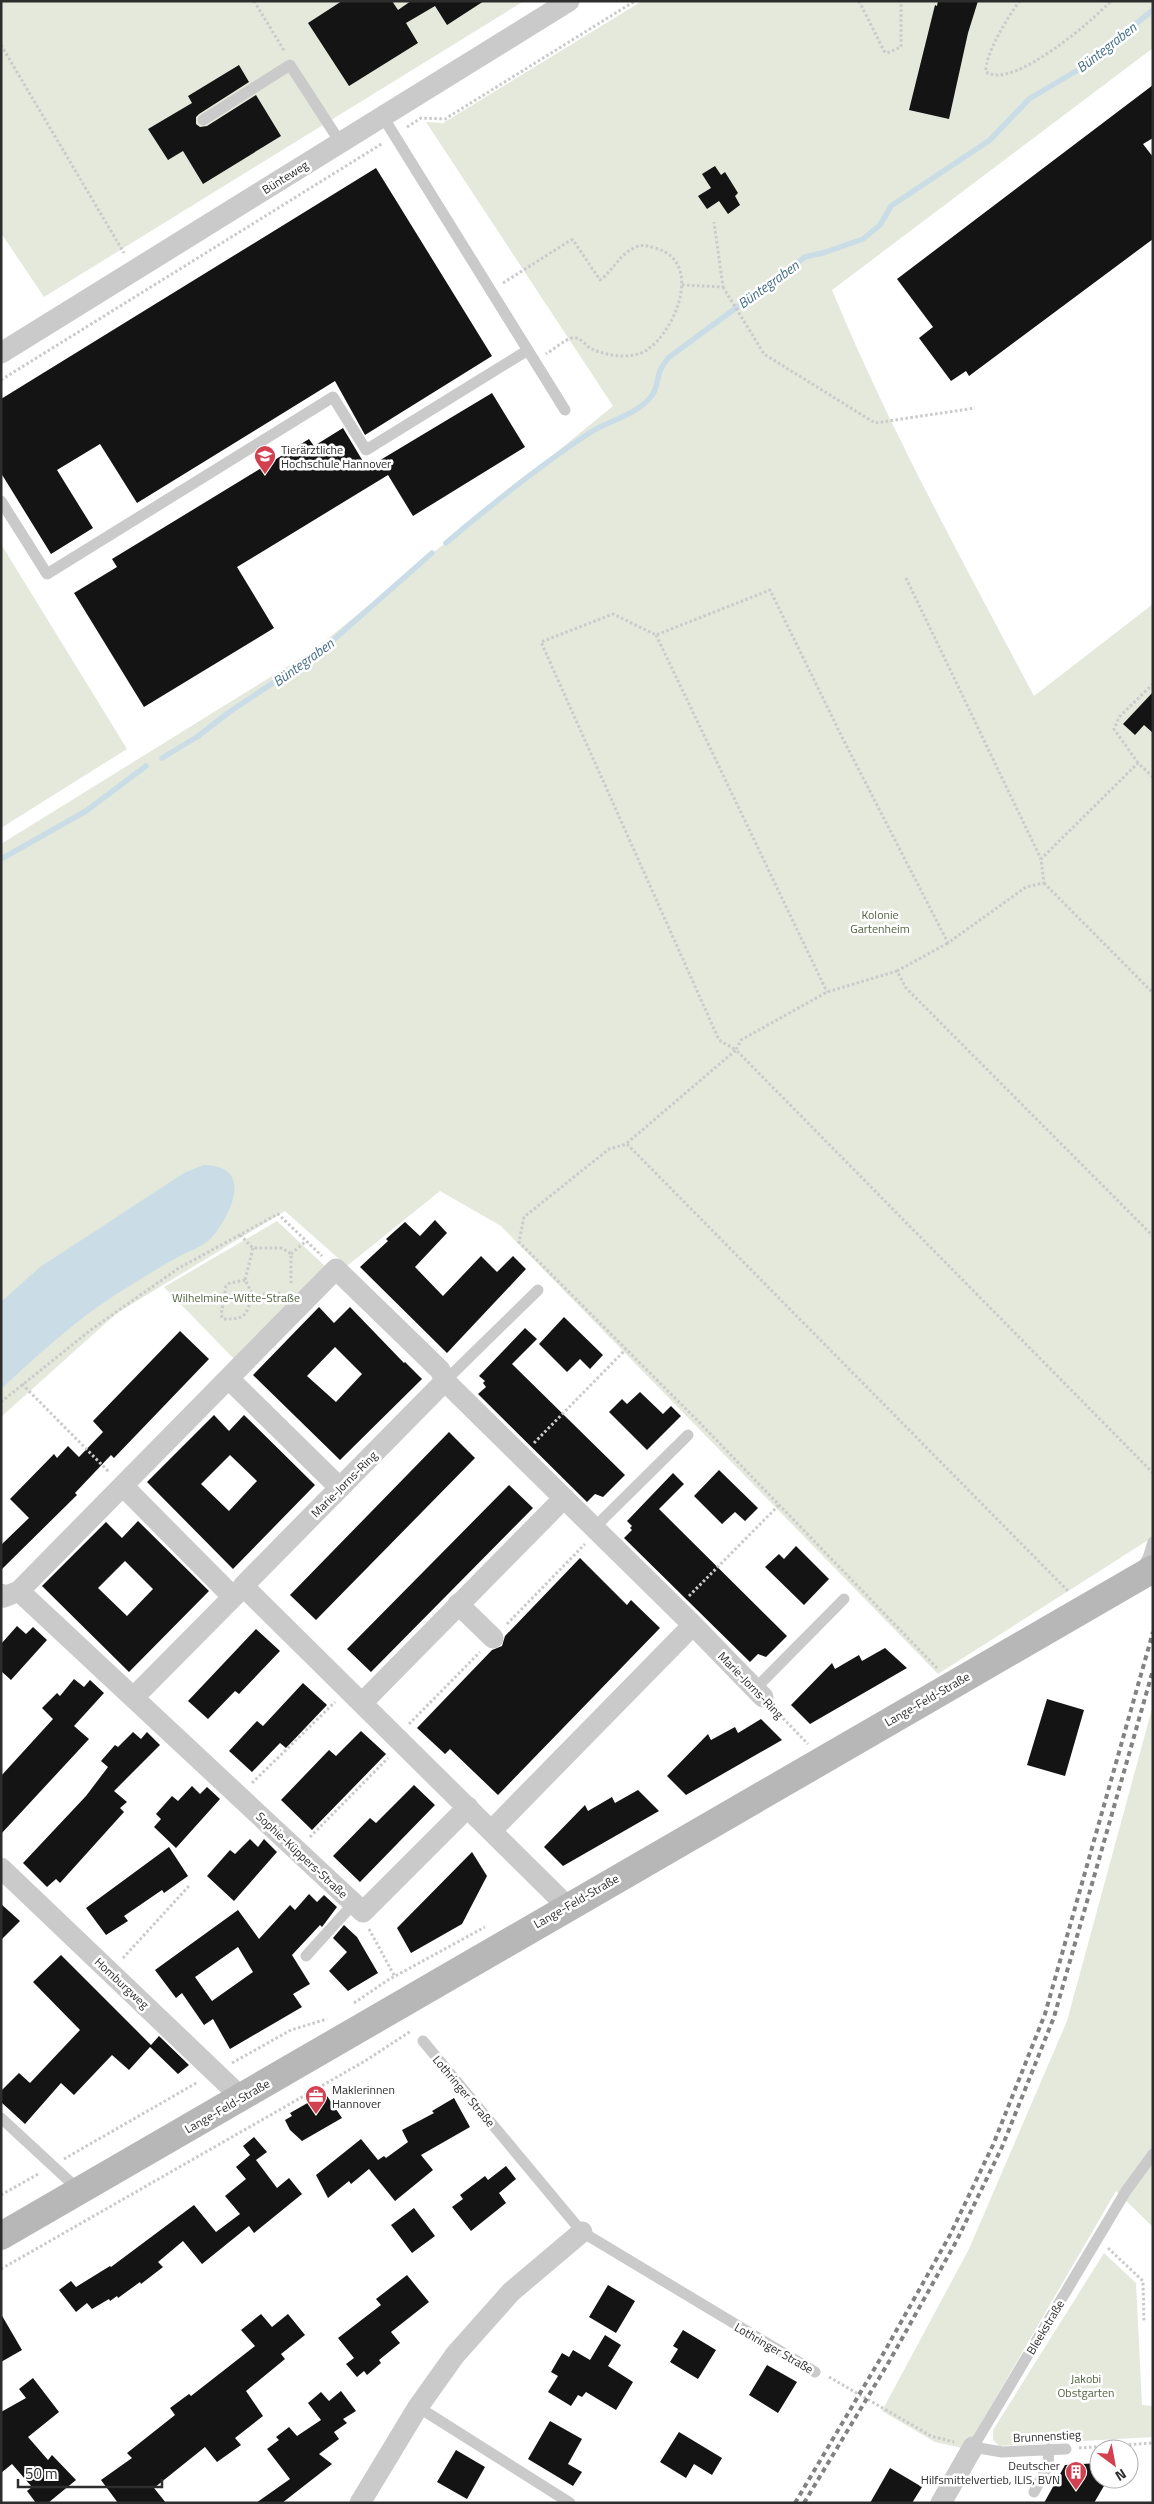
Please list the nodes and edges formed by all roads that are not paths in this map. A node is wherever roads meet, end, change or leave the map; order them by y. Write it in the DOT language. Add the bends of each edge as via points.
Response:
graph roads {
  1 [pos="569,1"];
  2 [pos="383,117"];
  3 [pos="203,120"];
  4 [pos="340,142"];
  5 [pos="528,350"];
  6 [pos="1,352"];
  7 [pos="566,410"];
  8 [pos="1,501"];
  9 [pos="538,1290"];
  10 [pos="229,1378"];
  11 [pos="445,1381"];
  12 [pos="688,1435"];
  13 [pos="123,1486"];
  14 [pos="340,1488"];
  15 [pos="564,1498"];
  16 [pos="594,1528"];
  17 [pos="1153,1542"];
  18 [pos="1143,1574"];
  19 [pos="238,1592"];
  20 [pos="10,1593"];
  21 [pos="844,1599"];
  22 [pos="458,1604"];
  23 [pos="694,1625"];
  24 [pos="494,1638"];
  25 [pos="759,1693"];
  26 [pos="355,1696"];
  27 [pos="134,1697"];
  28 [pos="468,1807"];
  29 [pos="492,1830"];
  30 [pos="1,1868"];
  31 [pos="568,1907"];
  32 [pos="359,1908"];
  33 [pos="306,1956"];
  34 [pos="423,2041"];
  35 [pos="242,2098"];
  36 [pos="1,2118"];
  37 [pos="1153,2154"];
  38 [pos="79,2190"];
  39 [pos="582,2232"];
  40 [pos="1,2236"];
  41 [pos="815,2372"];
  42 [pos="418,2407"];
  43 [pos="974,2447"];
  44 [pos="1066,2448"];
  45 [pos="1049,2449"];
  46 [pos="1034,2492"];
  47 [pos="360,2503"];
  48 [pos="570,2503"];
  49 [pos="941,2503"];
  1 -- 2 [label="street, Bünteweg"];
  2 -- 4 [label="street, Bünteweg"];
  2 -- 5 [label="lane"];
  3 -- 4 [label="lane" via="290,66"];
  4 -- 6 [label="street, Bünteweg"];
  5 -- 7 [label="lane"];
  5 -- 8 [label="lane" via="366,450 333,397 47,574"];
  9 -- 11 [label="lane"];
  10 -- 11 [label="street" via="336,1269 440,1370"];
  10 -- 13 [label="street"];
  10 -- 14 [label="street"];
  11 -- 14 [label="street, Marie-Jorns-Ring"];
  11 -- 15 [label="street, Marie-Jorns-Ring"];
  12 -- 16 [label="lane"];
  13 -- 19 [label="street"];
  13 -- 20 [label="street"];
  14 -- 19 [label="street, Marie-Jorns-Ring"];
  15 -- 16 [label="street, Marie-Jorns-Ring"];
  15 -- 22 [label="street"];
  16 -- 23 [label="street, Marie-Jorns-Ring"];
  17 -- 18 [label="lane"];
  18 -- 31 [label="street, Lange-Feld-Straße" via="1084,1608 939,1675"];
  19 -- 26 [label="street"];
  19 -- 27 [label="street"];
  20 -- 27 [label="street, Sophie-Küppers-Straße"];
  21 -- 25 [label="lane"];
  22 -- 24 [label="street"];
  22 -- 26 [label="street"];
  23 -- 25 [label="street, Marie-Jorns-Ring"];
  23 -- 29 [label="street"];
  26 -- 28 [label="street"];
  27 -- 32 [label="street, Sophie-Küppers-Straße"];
  28 -- 29 [label="street"];
  28 -- 32 [label="street"];
  29 -- 31 [label="street"];
  30 -- 35 [label="street, Homburgweg"];
  31 -- 35 [label="street, Lange-Feld-Straße"];
  32 -- 33 [label="lane"];
  34 -- 39 [label="lane, Lothringer Straße"];
  35 -- 38 [label="street, Lange-Feld-Straße"];
  36 -- 38 [label="lane"];
  37 -- 43 [label="lane, Bleekstraße" via="1126,2191"];
  38 -- 40 [label="street, Lange-Feld-Straße"];
  39 -- 41 [label="lane, Lothringer Straße"];
  39 -- 42 [label="street" via="511,2292 455,2355"];
  42 -- 47 [label="street"];
  42 -- 48 [label="lane"];
  43 -- 45 [label="lane, Brunnenstieg" via="1002,2452"];
  43 -- 49 [label="street, Bleekstraße"];
  44 -- 45 [label="lane, Brunnenstieg"];
  45 -- 46 [label="lane" via="1048,2466"];
}
